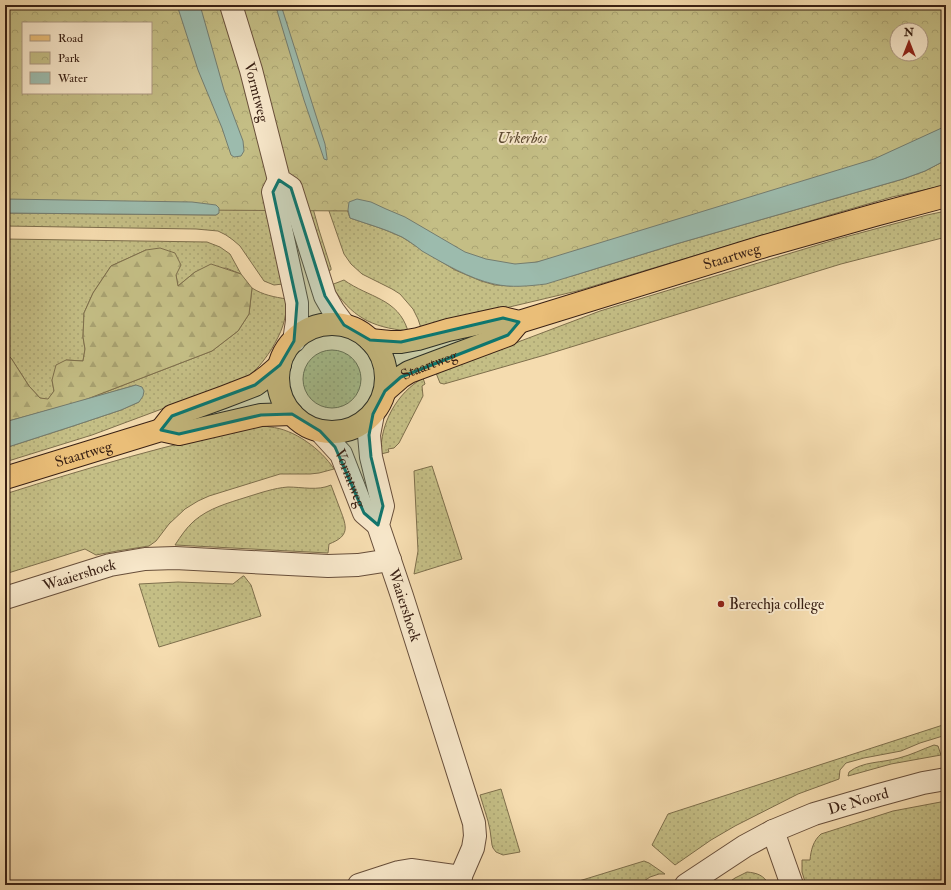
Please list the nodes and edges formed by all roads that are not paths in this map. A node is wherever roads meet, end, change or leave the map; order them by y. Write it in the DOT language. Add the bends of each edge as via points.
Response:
graph roads {
  1 [pos="231,5"];
  2 [pos="279,180"];
  3 [pos="946,196"];
  4 [pos="519,322"];
  5 [pos="344,325"];
  6 [pos="370,340"];
  7 [pos="294,341"];
  8 [pos="280,365"];
  9 [pos="385,391"];
  10 [pos="292,414"];
  11 [pos="373,414"];
  12 [pos="161,430"];
  13 [pos="320,431"];
  14 [pos="5,478"];
  15 [pos="381,515"];
  16 [pos="390,560"];
  17 [pos="5,598"];
  18 [pos="946,779"];
  19 [pos="773,831"];
  20 [pos="459,881"];
  21 [pos="359,885"];
  22 [pos="686,885"];
  23 [pos="792,885"];
  1 -- 2 [label="street, Vormtweg" via="251,70"];
  2 -- 5 [label="street" via="291,188 325,296"];
  2 -- 7 [label="street, Vormtweg" via="273,192 297,303"];
  3 -- 4 [label="main road, Staartweg" via="772,244"];
  4 -- 6 [label="main road, Staartweg" via="503,318 401,342"];
  4 -- 9 [label="main road, Staartweg" via="508,335 409,372"];
  5 -- 6 [label="main road"];
  5 -- 7 [label="main road" via="317,326 300,334"];
  6 -- 9 [label="main road" via="384,364"];
  7 -- 8 [label="main road"];
  8 -- 10 [label="main road" via="280,391"];
  8 -- 12 [label="main road" via="255,385 172,416"];
  9 -- 11 [label="main road"];
  10 -- 12 [label="main road, Staartweg" via="261,415 179,434"];
  10 -- 13 [label="main road" via="304,424"];
  11 -- 13 [label="main road" via="366,421 348,430"];
  11 -- 15 [label="street, Vormtweg" via="369,435"];
  12 -- 14 [label="main road, Staartweg"];
  13 -- 15 [label="street, Vormtweg" via="341,454 364,513"];
  15 -- 16 [label="street"];
  16 -- 17 [label="street, Waaiershoek" via="328,566 175,558 145,559 110,565"];
  16 -- 20 [label="street, Waaiershoek" via="474,823 473,848"];
  18 -- 19 [label="street, De Noord" via="814,814"];
  19 -- 22 [label="street, De Noord" via="745,846"];
  19 -- 23 [label="street"];
  20 -- 21 [label="street, Waaiershoek" via="411,870"];
}
